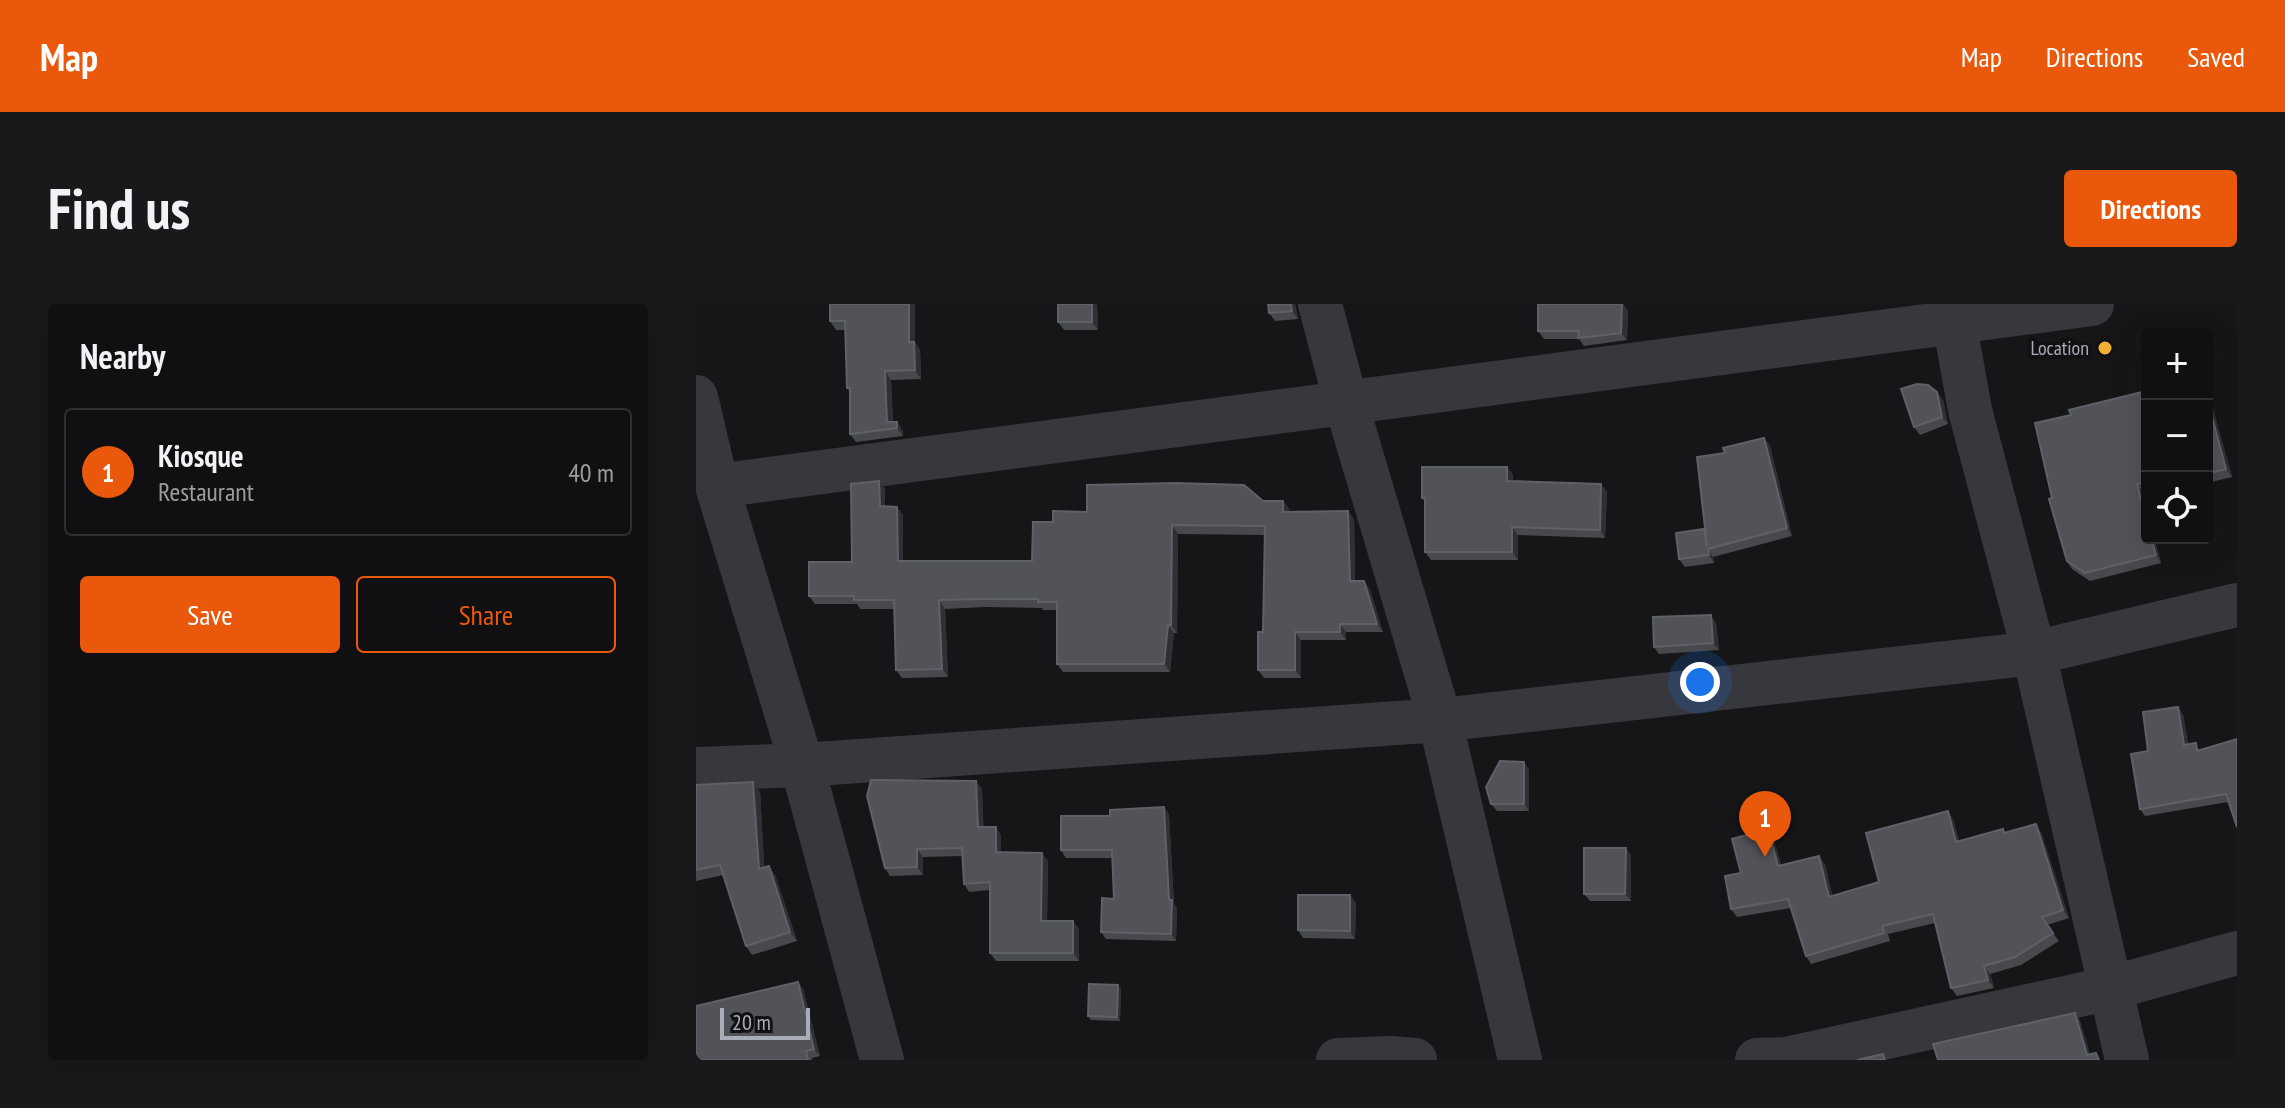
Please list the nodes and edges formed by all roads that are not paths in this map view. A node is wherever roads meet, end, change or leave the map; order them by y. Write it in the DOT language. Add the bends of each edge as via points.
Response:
graph roads {
  1 [pos="1320,304"];
  2 [pos="2092,304"];
  3 [pos="1953,313"];
  4 [pos="696,397"];
  5 [pos="1346,403"];
  6 [pos="717,486"];
  7 [pos="2237,605"];
  8 [pos="2034,653"];
  9 [pos="1440,720"];
  10 [pos="802,765"];
  11 [pos="696,769"];
  12 [pos="2237,953"];
  13 [pos="2111,988"];
  14 [pos="882,1060"];
  15 [pos="1338,1060"];
  16 [pos="1415,1060"];
  17 [pos="1520,1060"];
  18 [pos="1757,1060"];
  19 [pos="2127,1060"];
  1 -- 5 [label="street"];
  2 -- 3 [label="street"];
  3 -- 5 [label="street"];
  3 -- 8 [label="street" via="1970,410"];
  4 -- 6 [label="street"];
  5 -- 6 [label="street"];
  5 -- 9 [label="street"];
  6 -- 10 [label="street"];
  7 -- 8 [label="street"];
  8 -- 9 [label="street"];
  8 -- 13 [label="street"];
  9 -- 10 [label="street"];
  9 -- 17 [label="street"];
  10 -- 11 [label="street"];
  10 -- 14 [label="street"];
  12 -- 13 [label="street"];
  13 -- 18 [label="street" via="1786,1059"];
  13 -- 19 [label="street"];
  15 -- 16 [label="street"];
}
